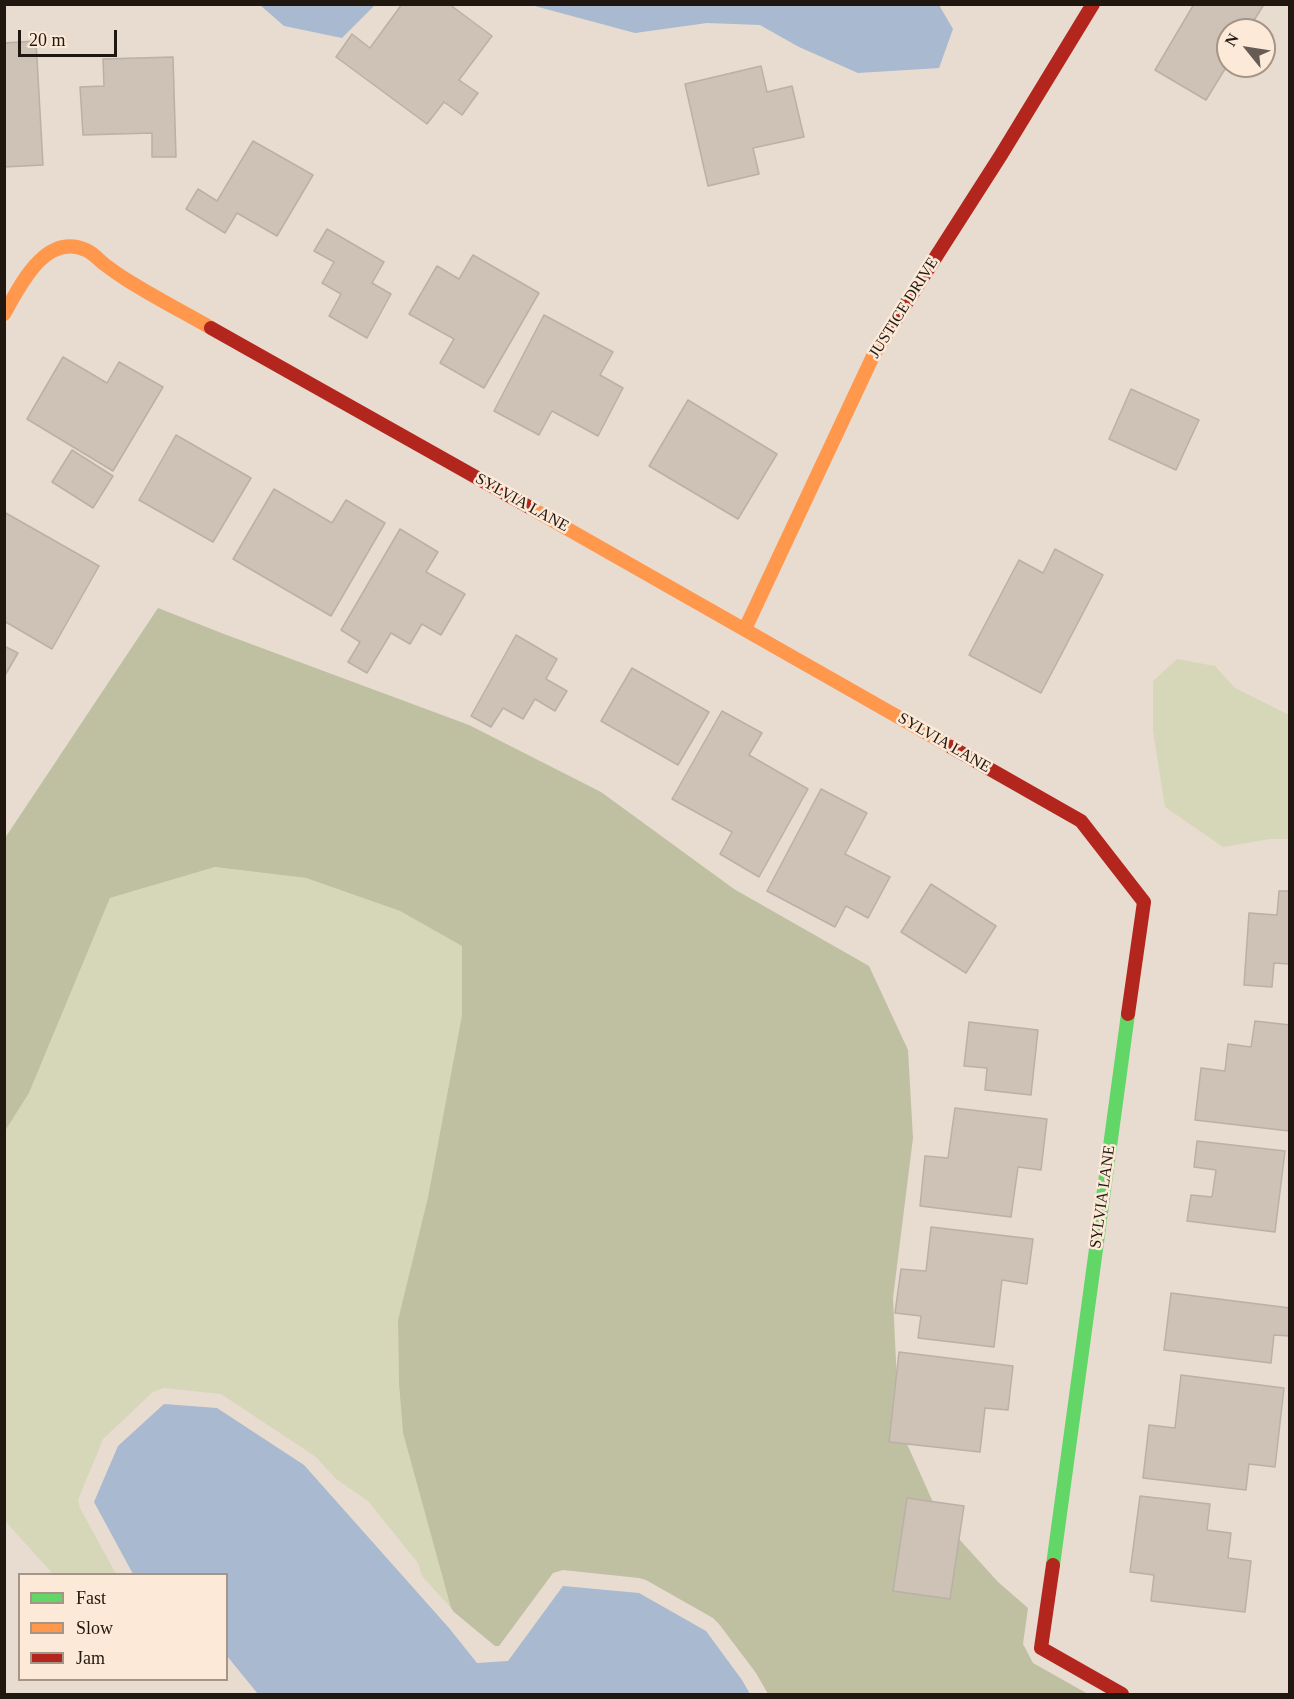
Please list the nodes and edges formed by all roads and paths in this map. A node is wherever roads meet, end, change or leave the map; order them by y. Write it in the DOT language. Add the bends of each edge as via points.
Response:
graph roads {
  1 [pos="1093,4"];
  2 [pos="4,314"];
  3 [pos="745,629"];
  4 [pos="1122,1695"];
  1 -- 3 [label="street, JUSTICE DRIVE" via="874,354"];
  2 -- 3 [label="street, SYLVIA LANE" via="42,256 56,248 86,249 130,282"];
  3 -- 4 [label="street, SYLVIA LANE" via="1081,821 1144,902 1041,1648"];
}
